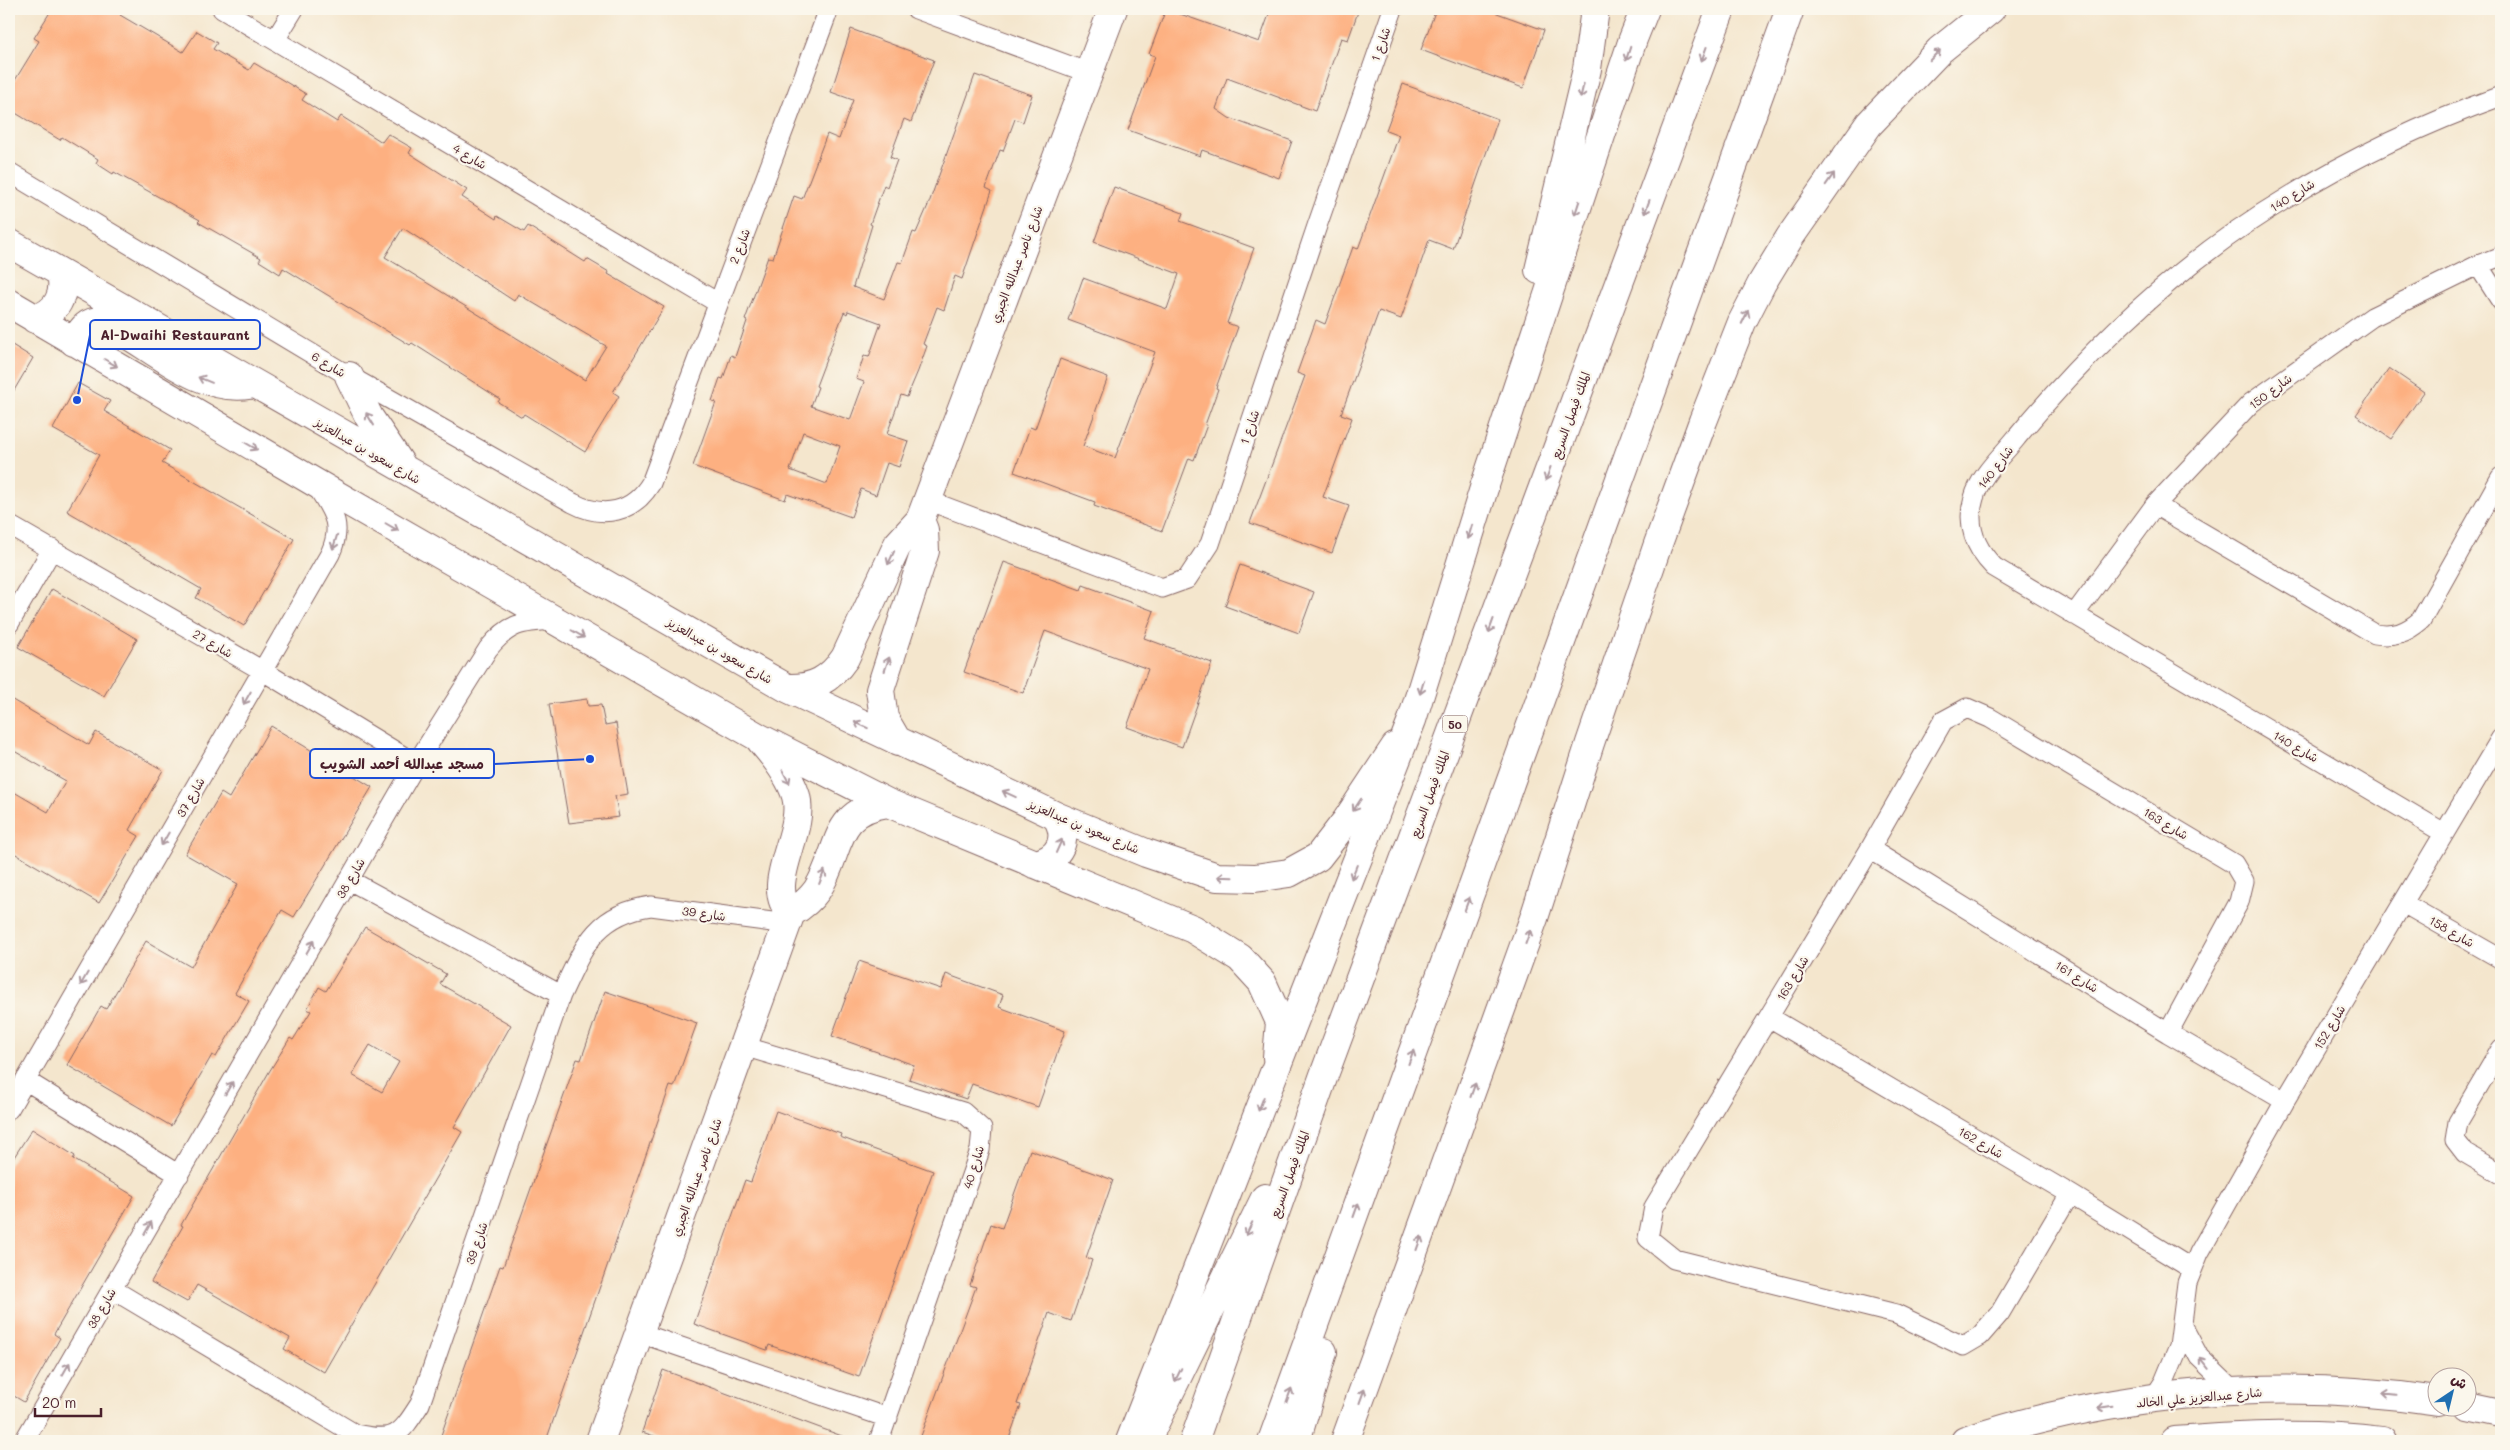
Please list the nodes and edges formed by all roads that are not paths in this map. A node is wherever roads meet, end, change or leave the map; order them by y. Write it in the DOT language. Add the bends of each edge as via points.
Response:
graph roads {
  1 [pos="222,9"];
  2 [pos="294,9"];
  3 [pos="828,9"];
  4 [pos="916,9"];
  5 [pos="1113,9"];
  6 [pos="1393,9"];
  7 [pos="1594,9"];
  8 [pos="1645,9"];
  9 [pos="1721,9"];
  10 [pos="1790,9"];
  11 [pos="1991,9"];
  12 [pos="275,40"];
  13 [pos="1089,73"];
  14 [pos="2501,96"];
  15 [pos="9,172"];
  16 [pos="9,243"];
  17 [pos="2501,256"];
  18 [pos="2478,264"];
  19 [pos="61,273"];
  20 [pos="2501,301"];
  21 [pos="9,303"];
  22 [pos="718,303"];
  23 [pos="35,318"];
  24 [pos="74,342"];
  25 [pos="349,376"];
  26 [pos="253,384"];
  27 [pos="408,473"];
  28 [pos="2501,477"];
  29 [pos="314,482"];
  30 [pos="652,484"];
  31 [pos="1484,485"];
  32 [pos="2155,505"];
  33 [pos="923,510"];
  34 [pos="9,525"];
  35 [pos="52,549"];
  36 [pos="2074,615"];
  37 [pos="554,620"];
  38 [pos="9,624"];
  39 [pos="263,671"];
  40 [pos="787,688"];
  41 [pos="1412,720"];
  42 [pos="758,738"];
  43 [pos="2501,738"];
  44 [pos="898,742"];
  45 [pos="416,764"];
  46 [pos="888,803"];
  47 [pos="1056,816"];
  48 [pos="2444,833"];
  49 [pos="1870,849"];
  50 [pos="1034,864"];
  51 [pos="349,880"];
  52 [pos="2403,903"];
  53 [pos="789,919"];
  54 [pos="2501,959"];
  55 [pos="562,995"];
  56 [pos="1769,1017"];
  57 [pos="2168,1032"];
  58 [pos="743,1046"];
  59 [pos="2501,1049"];
  60 [pos="1276,1065"];
  61 [pos="1324,1075"];
  62 [pos="25,1080"];
  63 [pos="2285,1101"];
  64 [pos="9,1109"];
  65 [pos="2501,1174"];
  66 [pos="178,1175"];
  67 [pos="2070,1194"];
  68 [pos="1344,1242"];
  69 [pos="2192,1269"];
  70 [pos="112,1289"];
  71 [pos="2183,1327"];
  72 [pos="640,1333"];
  73 [pos="2234,1391"];
  74 [pos="2153,1399"];
  75 [pos="2428,1400"];
  76 [pos="2478,1409"];
  77 [pos="2501,1414"];
  78 [pos="888,1418"];
  79 [pos="24,1441"];
  80 [pos="600,1441"];
  81 [pos="879,1441"];
  82 [pos="1130,1441"];
  83 [pos="1146,1441"];
  84 [pos="1194,1441"];
  85 [pos="1272,1441"];
  86 [pos="1296,1441"];
  87 [pos="1345,1441"];
  88 [pos="1965,1441"];
  89 [pos="2174,1441"];
  90 [pos="2382,1441"];
  1 -- 12 [label="street, شارع 4"];
  2 -- 12 [label="street"];
  3 -- 22 [label="street, شارع 2"];
  4 -- 13 [label="street"];
  5 -- 13 [label="main road, شارع ناصر عبدالله الجبري"];
  6 -- 33 [label="street, شارع 1" via="1210,544 1187,579 1162,588"];
  7 -- 31 [label="main road, one-way" via="1587,69"];
  8 -- 31 [label="main road, one-way"];
  9 -- 61 [label="main road, الملك فيصل السريع / 50, one-way"];
  68 -- 10 [label="main road, one-way"];
  87 -- 11 [label="main road, one-way" via="1534,918 1658,544 1742,322 1790,237 1869,124 1940,50"];
  12 -- 22 [label="street, شارع 4"];
  13 -- 33 [label="main road, شارع ناصر عبدالله الجبري"];
  14 -- 36 [label="street, شارع 140" via="2420,127 2374,149 2292,194 2243,227 2201,257 2124,323 2053,395 2009,447 1974,496 1970,522 1978,547 1994,567"];
  15 -- 25 [label="street, شارع 6"];
  16 -- 19 [label="main road, شارع سعود بن عبدالعزيز"];
  17 -- 18 [label="street, شارع 150"];
  18 -- 20 [label="street"];
  18 -- 32 [label="street, شارع 150" via="2372,317 2251,403"];
  19 -- 23 [label="main road" via="63,293 59,302 53,310"];
  19 -- 26 [label="main road, شارع سعود بن عبدالعزيز"];
  21 -- 23 [label="main road"];
  22 -- 30 [label="street, شارع 2"];
  23 -- 24 [label="main road"];
  26 -- 24 [label="main road, one-way" via="211,383 103,321 90,322"];
  24 -- 29 [label="main road, one-way"];
  27 -- 25 [label="main road, one-way" via="368,417"];
  25 -- 30 [label="street, شارع 6" via="592,511 622,510 639,500"];
  26 -- 27 [label="main road, شارع سعود بن عبدالعزيز"];
  27 -- 40 [label="main road, شارع سعود بن عبدالعزيز"];
  28 -- 32 [label="street" via="2421,620 2401,634 2390,636 2375,634"];
  29 -- 37 [label="main road, one-way"];
  29 -- 39 [label="street, شارع 37, one-way" via="332,510 338,526 337,539"];
  31 -- 41 [label="main road, one-way"];
  32 -- 36 [label="street, شارع 150"];
  33 -- 40 [label="main road, شارع ناصر عبدالله الجبري, one-way" via="898,544 837,670 814,686"];
  44 -- 33 [label="main road, one-way" via="884,718 880,690 925,551"];
  34 -- 35 [label="street, شارع 27"];
  35 -- 38 [label="street"];
  35 -- 39 [label="street, شارع 27"];
  36 -- 48 [label="street, شارع 140"];
  37 -- 42 [label="main road, one-way"];
  37 -- 45 [label="street, شارع 38" via="518,624 499,635"];
  39 -- 45 [label="street, شارع 27"];
  39 -- 62 [label="street, شارع 37, one-way"];
  44 -- 40 [label="main road, شارع سعود بن عبدالعزيز, one-way"];
  41 -- 47 [label="main road, شارع سعود بن عبدالعزيز, one-way" via="1346,821 1318,857 1289,873 1255,878 1217,878"];
  41 -- 60 [label="main road, one-way"];
  42 -- 46 [label="main road"];
  42 -- 53 [label="main road, one-way" via="779,764 796,797 798,818 780,888"];
  43 -- 48 [label="street, شارع 152"];
  47 -- 44 [label="main road, شارع سعود بن عبدالعزيز, one-way"];
  45 -- 51 [label="street, شارع 38"];
  46 -- 50 [label="main road"];
  53 -- 46 [label="main road, شارع ناصر عبدالله الجبري, one-way" via="818,888 846,823 864,809"];
  50 -- 47 [label="main road, one-way" via="1052,858 1059,851 1063,833"];
  48 -- 52 [label="street, شارع 152"];
  49 -- 56 [label="street, شارع 163"];
  49 -- 57 [label="street, شارع 161"];
  49 -- 57 [label="street, شارع 163" via="1943,721 1967,708 1990,718 2234,864 2244,881 2239,902"];
  50 -- 60 [label="main road" via="1193,929 1240,958 1262,982 1280,1022"];
  51 -- 55 [label="street"];
  66 -- 51 [label="street, شارع 38, one-way"];
  52 -- 54 [label="street, شارع 158"];
  52 -- 63 [label="street, شارع 152"];
  53 -- 55 [label="street, شارع 39" via="665,907 636,908 608,920 597,930"];
  53 -- 58 [label="main road, شارع ناصر عبدالله الجبري"];
  55 -- 70 [label="street, شارع 39" via="420,1404 403,1431 379,1439 355,1434"];
  56 -- 67 [label="street, شارع 162"];
  56 -- 67 [label="street, شارع 163" via="1654,1207 1648,1238 1674,1260 1896,1314 1963,1346 1980,1336 2000,1313"];
  57 -- 63 [label="street, شارع 161"];
  58 -- 72 [label="main road, شارع ناصر عبدالله الجبري"];
  58 -- 78 [label="street, شارع 40" via="963,1112 982,1129 980,1150"];
  59 -- 65 [label="street" via="2458,1122 2455,1140 2465,1153"];
  60 -- 82 [label="main road, one-way"];
  61 -- 83 [label="main road, one-way"];
  61 -- 84 [label="main road, الملك فيصل السريع / 50"];
  62 -- 64 [label="street, شارع 37"];
  62 -- 66 [label="street"];
  63 -- 69 [label="street, شارع 152"];
  70 -- 66 [label="street, شارع 38, one-way"];
  67 -- 69 [label="street, شارع 162"];
  85 -- 68 [label="main road, one-way"];
  68 -- 86 [label="main road" via="1326,1338"];
  69 -- 71 [label="street, شارع 152"];
  79 -- 70 [label="street, شارع 38, one-way"];
  73 -- 71 [label="street, one-way" via="2199,1357"];
  71 -- 74 [label="street, شارع 152" via="2173,1364"];
  72 -- 78 [label="street"];
  72 -- 80 [label="main road, شارع ناصر عبدالله الجبري"];
  73 -- 74 [label="main road, شارع عبدالعزيز علي الخالد"];
  75 -- 73 [label="main road, شارع عبدالعزيز علي الخالد, one-way" via="2359,1392"];
  74 -- 88 [label="main road, شارع عبدالعزيز علي الخالد, one-way" via="2034,1421"];
  76 -- 77 [label="main road"];
  78 -- 81 [label="street, شارع 40"];
  89 -- 90 [label="main road" via="2268,1436"];
}
